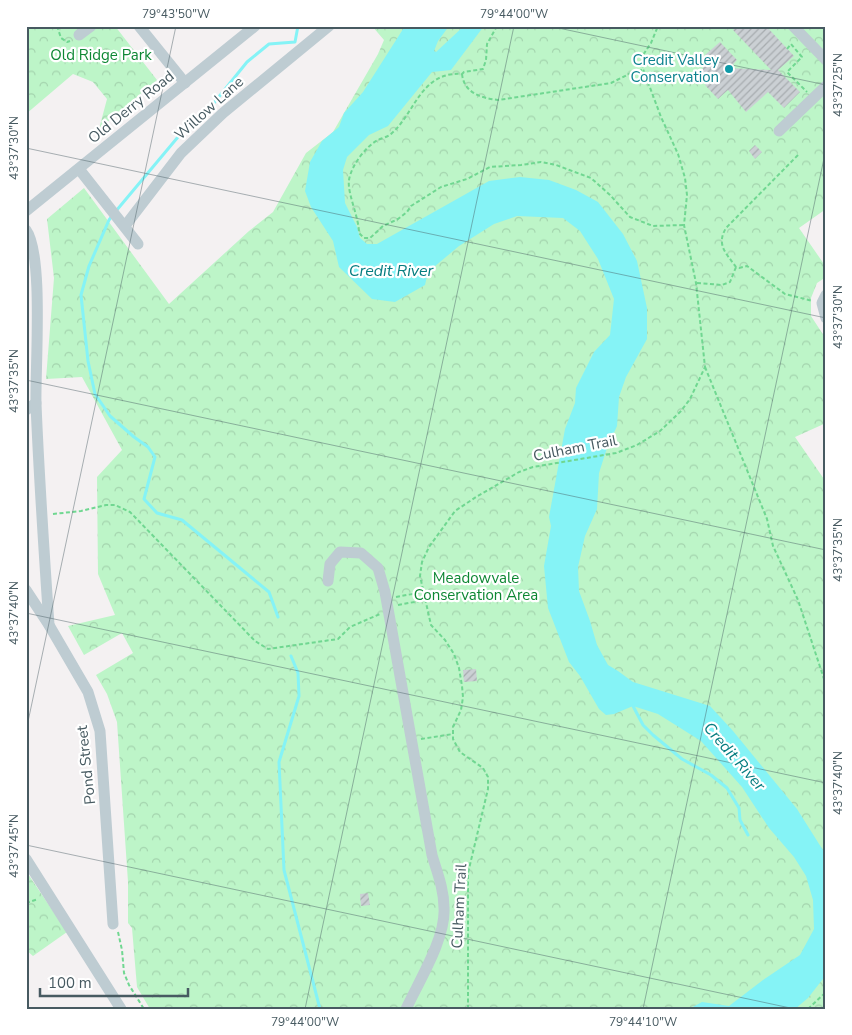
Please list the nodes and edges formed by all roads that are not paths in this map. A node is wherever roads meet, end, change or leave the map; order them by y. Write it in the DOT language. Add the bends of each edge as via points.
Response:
graph roads {
  1 [pos="90,26"];
  2 [pos="139,26"];
  3 [pos="254,26"];
  4 [pos="329,26"];
  5 [pos="793,26"];
  6 [pos="79,36"];
  7 [pos="826,60"];
  8 [pos="185,83"];
  9 [pos="826,86"];
  10 [pos="779,131"];
  11 [pos="79,169"];
  12 [pos="26,211"];
  13 [pos="119,219"];
  14 [pos="26,230"];
  15 [pos="138,244"];
  16 [pos="824,299"];
  17 [pos="826,318"];
  18 [pos="36,402"];
  19 [pos="26,410"];
  20 [pos="328,581"];
  21 [pos="26,590"];
  22 [pos="49,625"];
  23 [pos="26,860"];
  24 [pos="113,924"];
  25 [pos="121,1009"];
  26 [pos="406,1009"];
  1 -- 6 [label="street"];
  2 -- 8 [label="street"];
  3 -- 8 [label="street, Old Derry Road"];
  4 -- 13 [label="street, Willow Lane" via="224,113"];
  5 -- 7 [label="street"];
  8 -- 11 [label="street, Old Derry Road"];
  9 -- 10 [label="street"];
  11 -- 12 [label="street, Old Derry Road"];
  11 -- 13 [label="street"];
  13 -- 15 [label="street"];
  14 -- 18 [label="street" via="34,249 36,278"];
  16 -- 17 [label="street"];
  18 -- 19 [label="street"];
  18 -- 22 [label="street"];
  20 -- 26 [label="street" via="330,564 340,552 360,554 378,568 432,855 442,886 442,927"];
  21 -- 22 [label="street, Pond Street"];
  22 -- 24 [label="street, Pond Street" via="88,692 100,731"];
  23 -- 25 [label="street"];
}
